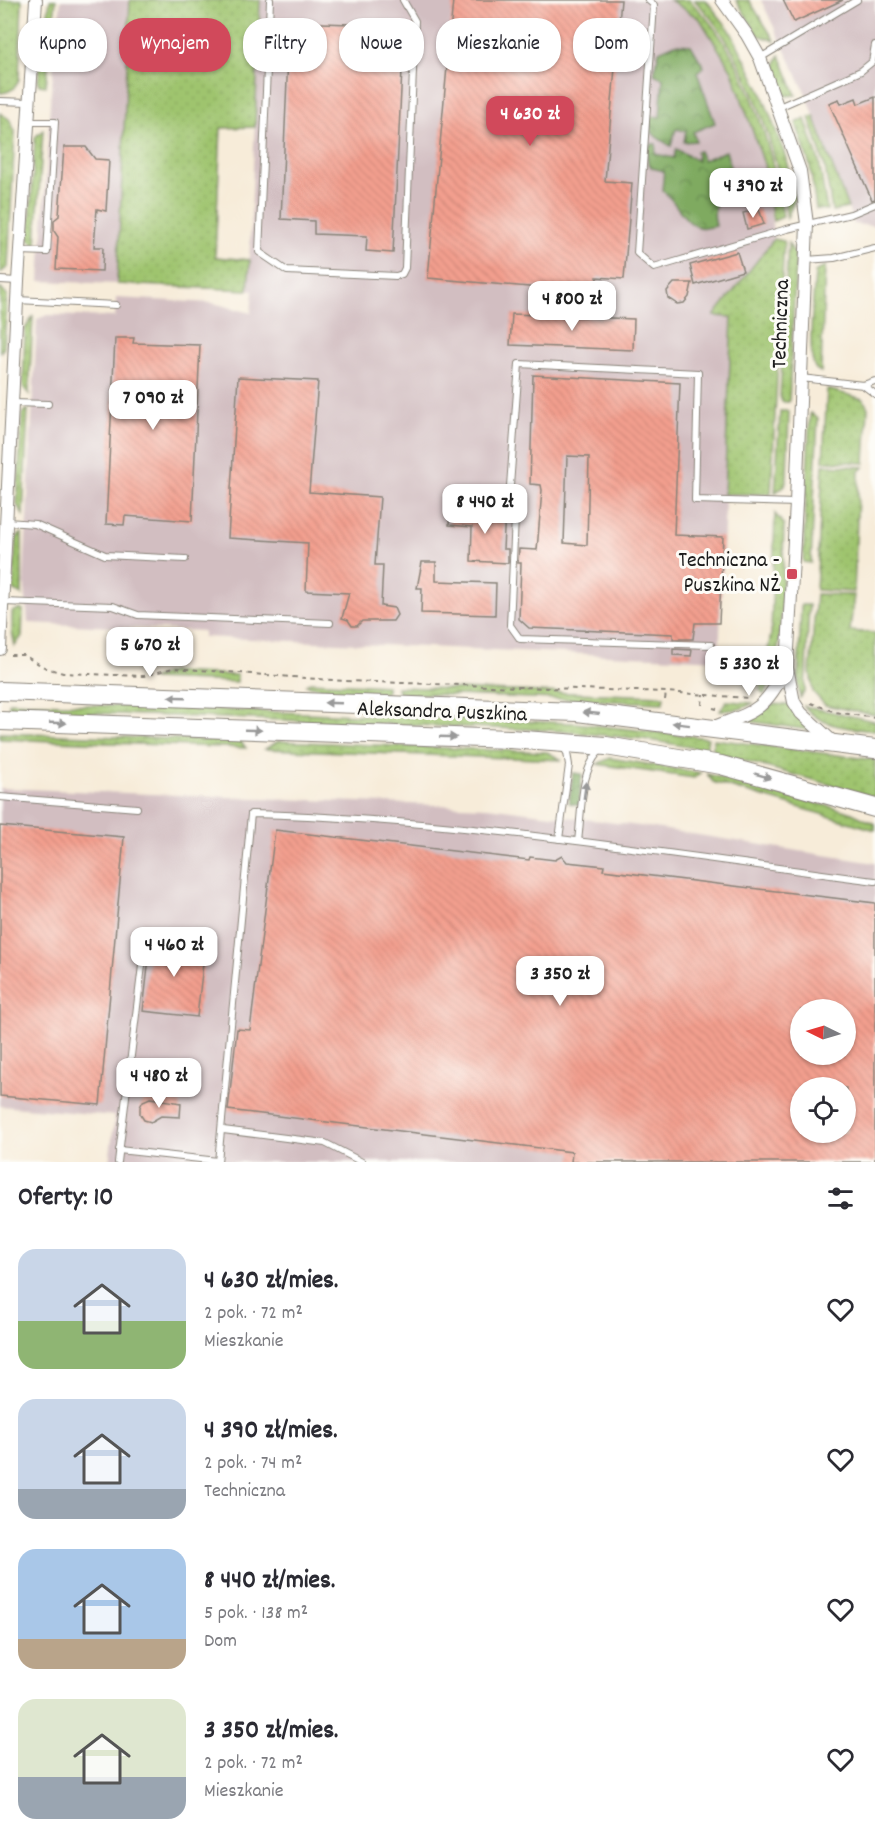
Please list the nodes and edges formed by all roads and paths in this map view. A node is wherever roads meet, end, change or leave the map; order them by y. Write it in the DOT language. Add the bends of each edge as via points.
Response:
graph roads {
  1 [pos="36,0"];
  2 [pos="270,0"];
  3 [pos="403,0"];
  4 [pos="648,0"];
  5 [pos="722,0"];
  6 [pos="857,0"];
  7 [pos="875,45"];
  8 [pos="760,58"];
  9 [pos="0,101"];
  10 [pos="28,102"];
  11 [pos="779,107"];
  12 [pos="27,122"];
  13 [pos="875,204"];
  14 [pos="807,224"];
  15 [pos="875,248"];
  16 [pos="20,250"];
  17 [pos="806,260"];
  18 [pos="0,280"];
  19 [pos="18,281"];
  20 [pos="17,300"];
  21 [pos="116,305"];
  22 [pos="800,378"];
  23 [pos="875,381"];
  24 [pos="863,385"];
  25 [pos="875,394"];
  26 [pos="12,403"];
  27 [pos="48,405"];
  28 [pos="5,446"];
  29 [pos="4,493"];
  30 [pos="796,503"];
  31 [pos="7,522"];
  32 [pos="185,559"];
  33 [pos="1,585"];
  34 [pos="2,602"];
  35 [pos="330,623"];
  36 [pos="711,645"];
  37 [pos="0,650"];
  38 [pos="0,655"];
  39 [pos="787,668"];
  40 [pos="0,691"];
  41 [pos="666,692"];
  42 [pos="703,694"];
  43 [pos="665,700"];
  44 [pos="768,700"];
  45 [pos="794,702"];
  46 [pos="702,705"];
  47 [pos="875,718"];
  48 [pos="0,721"];
  49 [pos="713,728"];
  50 [pos="558,742"];
  51 [pos="835,744"];
  52 [pos="606,746"];
  53 [pos="875,749"];
  54 [pos="0,796"];
  55 [pos="137,808"];
  56 [pos="875,808"];
  57 [pos="560,839"];
  58 [pos="579,841"];
  59 [pos="875,881"];
  60 [pos="145,941"];
  61 [pos="223,1130"];
  62 [pos="119,1150"];
  63 [pos="118,1162"];
  64 [pos="218,1162"];
  65 [pos="362,1162"];
  1 -- 10 [label="street"];
  2 -- 3 [label="lane" via="259,252 287,271 396,276 405,267 415,21"];
  4 -- 14 [label="lane" via="654,5 637,253 654,268"];
  5 -- 8 [label="street, Techniczna"];
  6 -- 8 [label="lane"];
  7 -- 11 [label="lane" via="872,62 861,71"];
  8 -- 11 [label="street, Techniczna"];
  9 -- 10 [label="lane"];
  10 -- 12 [label="street"];
  11 -- 14 [label="street, Techniczna" via="800,171"];
  12 -- 16 [label="street"];
  12 -- 16 [label="lane" via="55,122 47,252"];
  13 -- 14 [label="lane"];
  14 -- 17 [label="street, Techniczna"];
  15 -- 17 [label="lane"];
  16 -- 19 [label="street"];
  17 -- 22 [label="street, Techniczna"];
  18 -- 19 [label="lane"];
  19 -- 20 [label="street"];
  20 -- 21 [label="lane"];
  20 -- 26 [label="street"];
  22 -- 24 [label="lane"];
  22 -- 30 [label="street, Techniczna"];
  23 -- 24 [label="lane"];
  24 -- 25 [label="lane"];
  26 -- 27 [label="lane"];
  26 -- 28 [label="street"];
  28 -- 29 [label="street"];
  29 -- 31 [label="street"];
  30 -- 36 [label="lane" via="695,500 698,373 519,364 510,486 516,496 510,625 519,639"];
  30 -- 39 [label="street, Techniczna"];
  31 -- 32 [label="lane" via="35,524 105,555"];
  31 -- 33 [label="street"];
  33 -- 34 [label="street"];
  34 -- 35 [label="lane" via="113,606 138,615"];
  34 -- 37 [label="street"];
  38 -- 41 [label="path" via="23,655 63,673 144,676 173,668 345,681"];
  39 -- 44 [label="street, Techniczna"];
  39 -- 45 [label="street, Techniczna"];
  49 -- 40 [label="main road, Aleksandra Puszkina, one-way" via="577,712"];
  41 -- 42 [label="path"];
  41 -- 43 [label="path"];
  42 -- 44 [label="path"];
  42 -- 46 [label="path"];
  44 -- 49 [label="street, Techniczna" via="749,714"];
  45 -- 47 [label="path"];
  45 -- 51 [label="street, Techniczna"];
  48 -- 50 [label="main road, Aleksandra Puszkina, one-way"];
  49 -- 51 [label="main road, Aleksandra Puszkina"];
  50 -- 52 [label="main road, Aleksandra Puszkina"];
  50 -- 57 [label="lane" via="567,753 569,765"];
  51 -- 53 [label="main road, Aleksandra Puszkina"];
  52 -- 56 [label="main road, Aleksandra Puszkina, one-way" via="721,765"];
  58 -- 52 [label="lane, one-way" via="588,767"];
  54 -- 55 [label="lane"];
  57 -- 58 [label="lane"];
  57 -- 61 [label="lane" via="325,816 251,814"];
  58 -- 59 [label="lane"];
  60 -- 62 [label="lane"];
  61 -- 64 [label="lane"];
  61 -- 65 [label="lane" via="325,1143"];
  62 -- 63 [label="lane"];
  62 -- 64 [label="lane"];
}
